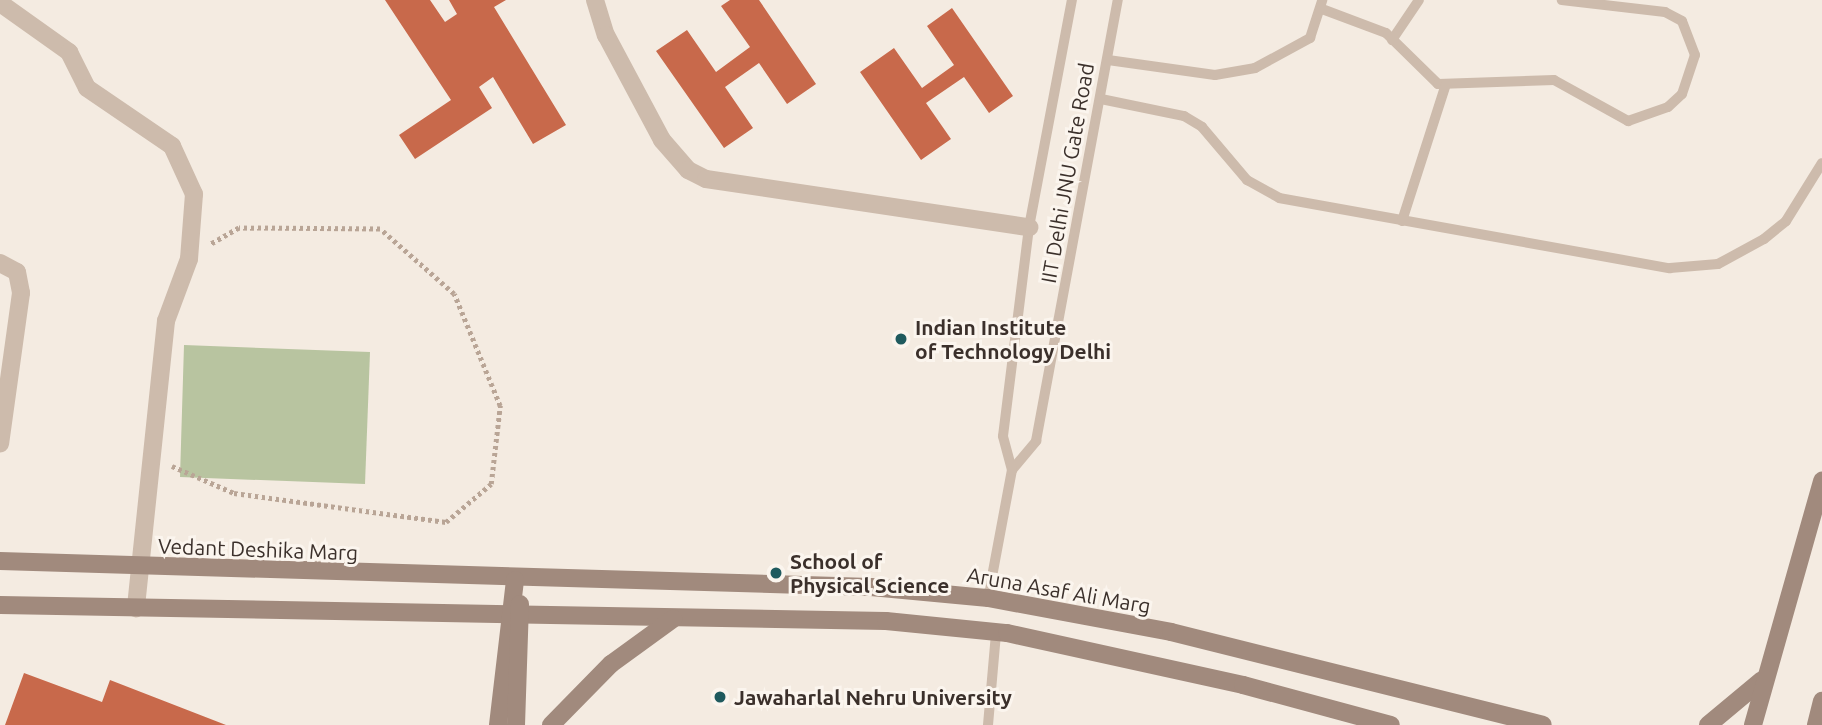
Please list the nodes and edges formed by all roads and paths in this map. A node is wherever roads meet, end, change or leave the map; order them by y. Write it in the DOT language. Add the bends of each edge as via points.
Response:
graph roads {
  1 [pos="595,0"];
  2 [pos="1072,0"];
  3 [pos="1118,0"];
  4 [pos="1419,0"];
  5 [pos="1562,0"];
  6 [pos="0,3"];
  7 [pos="1322,5"];
  8 [pos="1392,40"];
  9 [pos="1108,60"];
  10 [pos="1446,84"];
  11 [pos="1101,99"];
  12 [pos="1822,163"];
  13 [pos="1402,221"];
  14 [pos="1029,227"];
  15 [pos="189,259"];
  16 [pos="0,262"];
  17 [pos="5,380"];
  18 [pos="0,444"];
  19 [pos="152,457"];
  20 [pos="1012,470"];
  21 [pos="1822,481"];
  22 [pos="0,561"];
  23 [pos="138,568"];
  24 [pos="515,580"];
  25 [pos="988,598"];
  26 [pos="0,605"];
  27 [pos="136,608"];
  28 [pos="515,616"];
  29 [pos="673,619"];
  30 [pos="996,632"];
  31 [pos="1765,677"];
  32 [pos="1822,701"];
  33 [pos="498,725"];
  34 [pos="516,725"];
  35 [pos="551,725"];
  36 [pos="988,725"];
  37 [pos="1391,725"];
  38 [pos="1543,725"];
  39 [pos="1708,725"];
  40 [pos="1753,725"];
  41 [pos="1816,725"];
  1 -- 14 [label="street" via="606,35 662,140 688,170 706,180"];
  2 -- 14 [label="lane, IIT Delhi JNU Gate Road"];
  3 -- 9 [label="lane, IIT Delhi JNU Gate Road"];
  4 -- 8 [label="lane"];
  5 -- 10 [label="lane" via="1665,12 1682,21 1695,55 1682,94 1668,107 1628,121 1554,80"];
  6 -- 15 [label="street" via="69,52 87,88 172,146 194,194"];
  7 -- 8 [label="lane" via="1366,23"];
  7 -- 9 [label="lane" via="1303,44 1238,73"];
  8 -- 10 [label="lane" via="1427,79"];
  9 -- 11 [label="lane, IIT Delhi JNU Gate Road"];
  10 -- 13 [label="lane"];
  11 -- 13 [label="lane" via="1184,116 1202,127 1247,180 1270,195"];
  11 -- 20 [label="lane, IIT Delhi JNU Gate Road" via="1036,441"];
  12 -- 13 [label="lane" via="1786,221 1718,264 1694,270"];
  14 -- 20 [label="lane, IIT Delhi JNU Gate Road" via="1003,436"];
  15 -- 19 [label="street" via="166,321"];
  15 -- 19 [label="path" via="239,228 380,229 454,294 500,406 491,484 446,522 234,492"];
  16 -- 17 [label="street" via="17,272 21,293"];
  17 -- 18 [label="street"];
  19 -- 23 [label="street"];
  20 -- 25 [label="lane, IIT Delhi JNU Gate Road"];
  21 -- 31 [label="main road"];
  22 -- 23 [label="main road, Vedant Deshika Marg"];
  23 -- 24 [label="main road, Vedant Deshika Marg"];
  23 -- 27 [label="street"];
  24 -- 25 [label="main road, Aruna Asaf Ali Marg" via="871,587"];
  24 -- 28 [label="main road"];
  25 -- 38 [label="main road, Aruna Asaf Ali Marg" via="1171,632"];
  26 -- 27 [label="main road"];
  27 -- 28 [label="main road"];
  28 -- 29 [label="main road"];
  28 -- 33 [label="main road"];
  28 -- 34 [label="main road"];
  29 -- 30 [label="main road" via="886,621"];
  29 -- 35 [label="main road" via="611,664"];
  30 -- 36 [label="lane"];
  30 -- 37 [label="main road" via="1243,685"];
  31 -- 39 [label="main road"];
  31 -- 40 [label="main road"];
  32 -- 41 [label="main road"];
}
